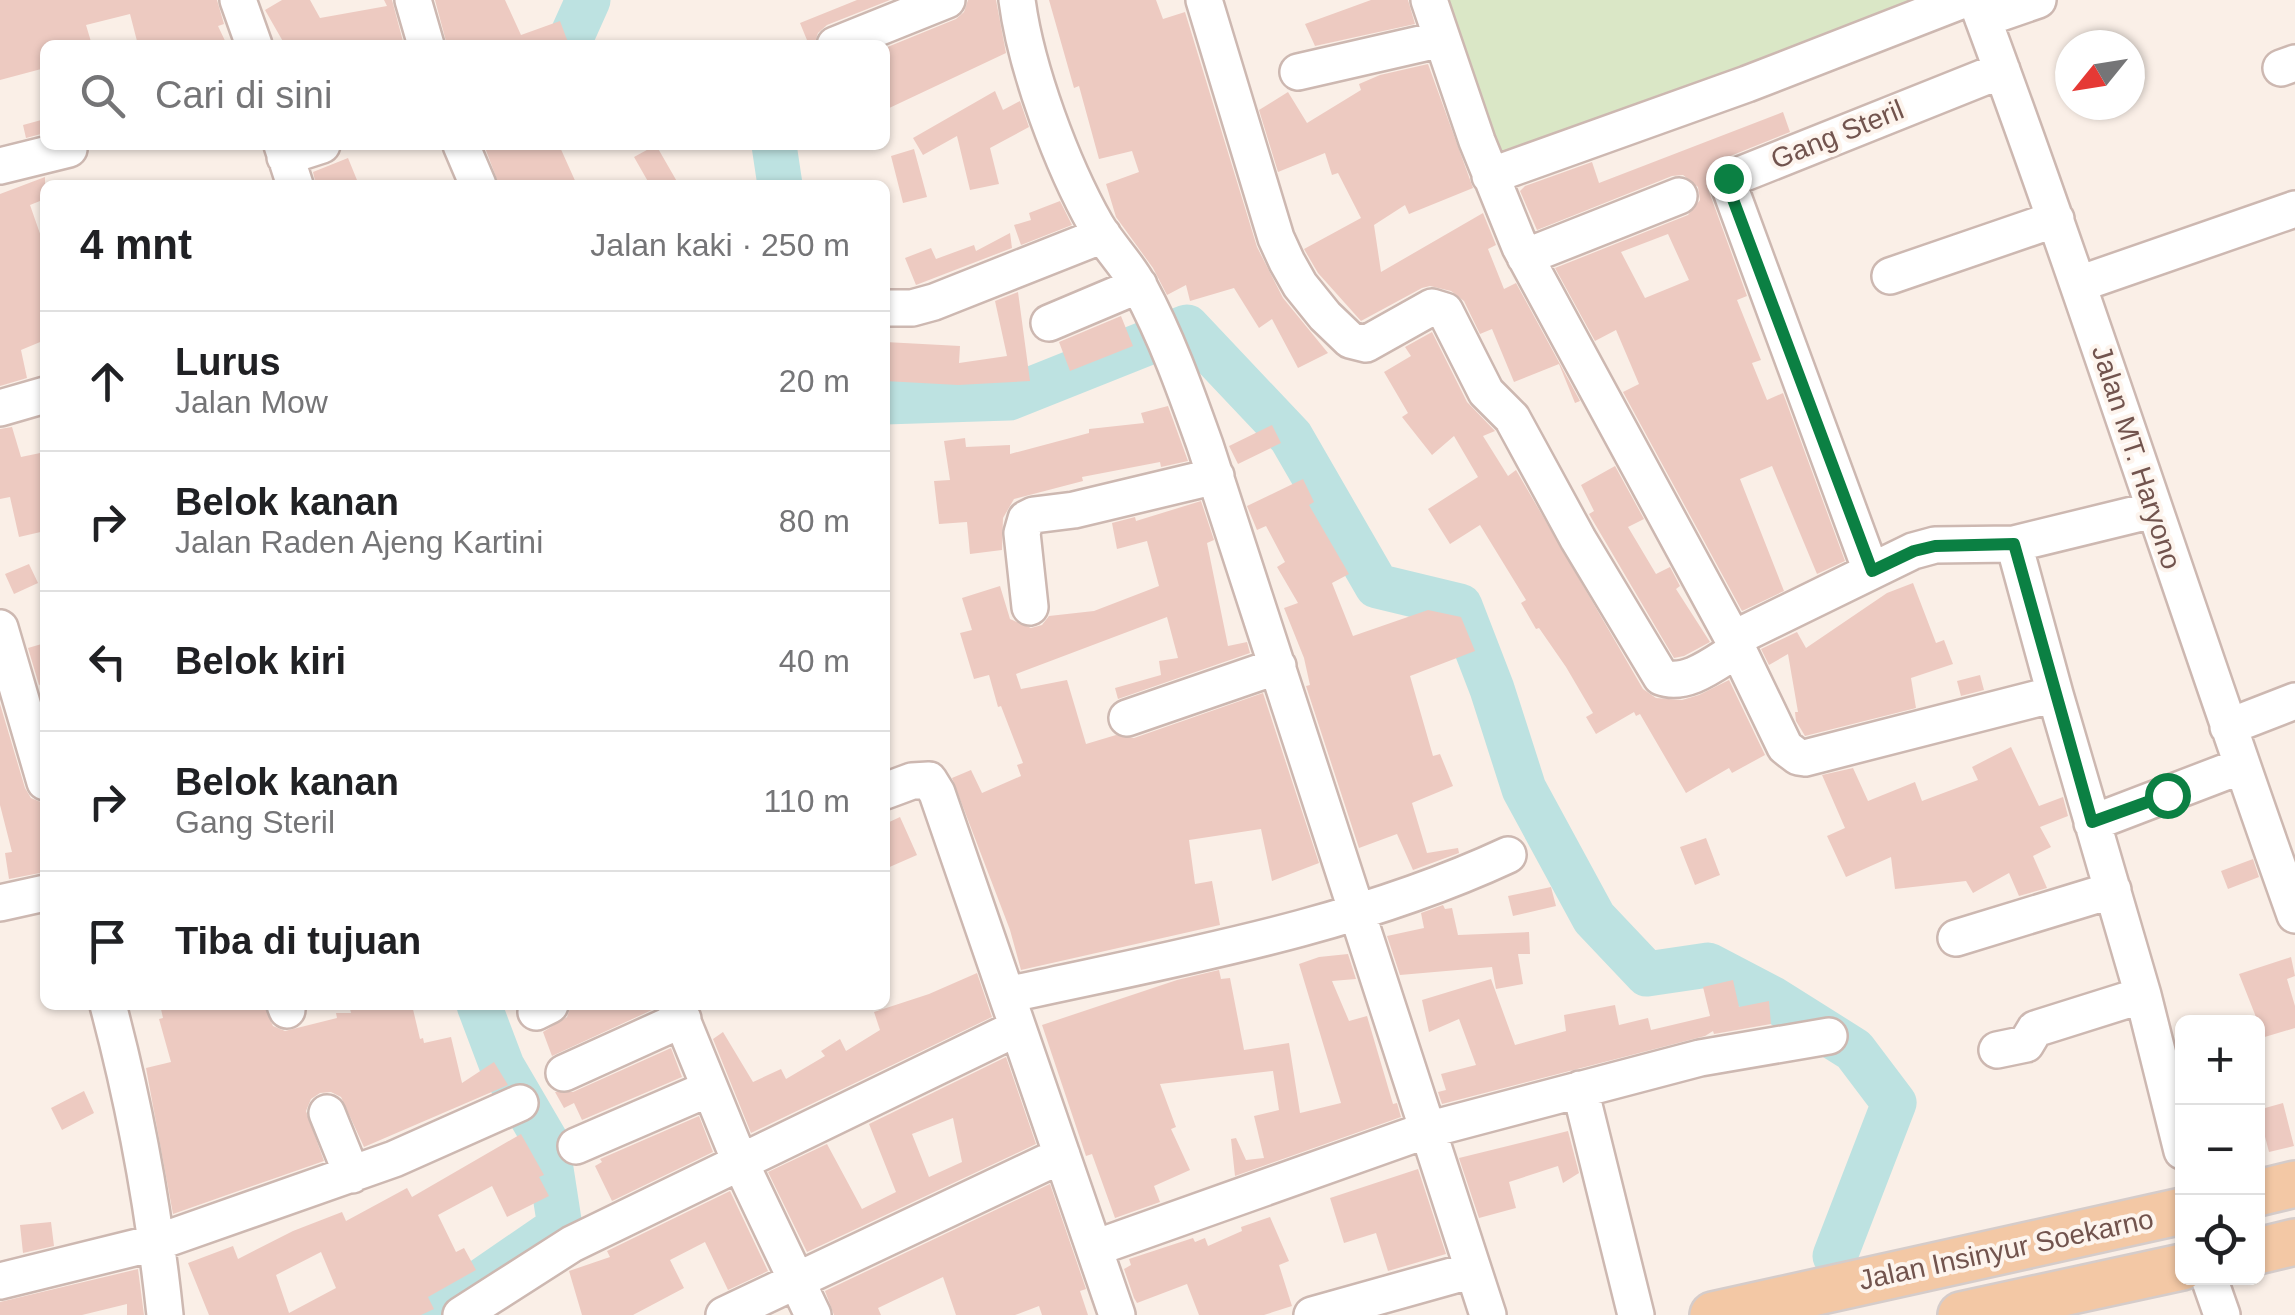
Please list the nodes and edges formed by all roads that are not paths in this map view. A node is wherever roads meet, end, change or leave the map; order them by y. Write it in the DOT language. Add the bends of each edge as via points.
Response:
graph roads {
  1 [pos="238,0"];
  2 [pos="413,0"];
  3 [pos="947,0"];
  4 [pos="1018,0"];
  5 [pos="1204,0"];
  6 [pos="1429,0"];
  7 [pos="2038,0"];
  8 [pos="1974,6"];
  9 [pos="1442,39"];
  10 [pos="252,40"];
  11 [pos="425,40"];
  12 [pos="847,40"];
  13 [pos="2002,70"];
  14 [pos="1298,72"];
  15 [pos="65,150"];
  16 [pos="312,150"];
  17 [pos="464,150"];
  18 [pos="288,162"];
  19 [pos="0,166"];
  20 [pos="1490,176"];
  21 [pos="476,180"];
  22 [pos="1679,196"];
  23 [pos="2295,209"];
  24 [pos="2056,220"];
  25 [pos="1102,236"];
  26 [pos="1525,257"];
  27 [pos="1890,276"];
  28 [pos="2080,284"];
  29 [pos="1140,288"];
  30 [pos="890,308"];
  31 [pos="1049,323"];
  32 [pos="40,396"];
  33 [pos="0,408"];
  34 [pos="1216,476"];
  35 [pos="2153,510"];
  36 [pos="2014,544"];
  37 [pos="1872,571"];
  38 [pos="1030,607"];
  39 [pos="0,628"];
  40 [pos="1736,644"];
  41 [pos="1278,666"];
  42 [pos="32,690"];
  43 [pos="2054,694"];
  44 [pos="2295,700"];
  45 [pos="1127,718"];
  46 [pos="2228,727"];
  47 [pos="40,747"];
  48 [pos="2241,766"];
  49 [pos="890,789"];
  50 [pos="2092,822"];
  51 [pos="2281,833"];
  52 [pos="1508,855"];
  53 [pos="2113,890"];
  54 [pos="40,893"];
  55 [pos="0,903"];
  56 [pos="1359,912"];
  57 [pos="2295,916"];
  58 [pos="1956,938"];
  59 [pos="2143,995"];
  60 [pos="109,1010"];
  61 [pos="680,1012"];
  62 [pos="1012,1012"];
  63 [pos="1828,1036"];
  64 [pos="1997,1050"];
  65 [pos="564,1073"];
  66 [pos="708,1089"];
  67 [pos="1580,1089"];
  68 [pos="520,1104"];
  69 [pos="327,1113"];
  70 [pos="2175,1122"];
  71 [pos="1427,1130"];
  72 [pos="576,1146"];
  73 [pos="1062,1155"];
  74 [pos="741,1164"];
  75 [pos="352,1174"];
  76 [pos="2295,1184"];
  77 [pos="2265,1191"];
  78 [pos="2175,1212"];
  79 [pos="2106,1228"];
  80 [pos="158,1242"];
  81 [pos="2295,1242"];
  82 [pos="1095,1248"];
  83 [pos="2265,1248"];
  84 [pos="2175,1269"];
  85 [pos="1474,1270"];
  86 [pos="798,1279"];
  87 [pos="0,1281"];
  88 [pos="2117,1281"];
  89 [pos="2211,1285"];
  90 [pos="165,1315"];
  91 [pos="461,1315"];
  92 [pos="724,1315"];
  93 [pos="813,1315"];
  94 [pos="1117,1315"];
  95 [pos="1312,1315"];
  96 [pos="1488,1315"];
  97 [pos="1636,1315"];
  98 [pos="1713,1315"];
  99 [pos="1960,1315"];
  100 [pos="2222,1315"];
  1 -- 10 [label="street"];
  2 -- 11 [label="street"];
  3 -- 12 [label="street"];
  4 -- 25 [label="street" via="1041,95"];
  5 -- 40 [label="street" via="1276,238 1325,316 1350,340 1366,344 1432,307 1445,311 1486,392 1512,418 1661,677 1685,679"];
  6 -- 9 [label="street"];
  7 -- 8 [label="street"];
  8 -- 13 [label="street, Jalan MT. Haryono"];
  8 -- 20 [label="street"];
  9 -- 14 [label="street"];
  9 -- 20 [label="street"];
  13 -- 24 [label="street, Jalan MT. Haryono"];
  13 -- 37 [label="street, Gang Steril" via="1727,180"];
  15 -- 19 [label="street"];
  16 -- 18 [label="street"];
  17 -- 21 [label="street"];
  20 -- 26 [label="street"];
  22 -- 26 [label="street"];
  23 -- 28 [label="street"];
  24 -- 27 [label="street"];
  24 -- 28 [label="street, Jalan MT. Haryono"];
  25 -- 29 [label="street"];
  25 -- 30 [label="street" via="948,298"];
  26 -- 40 [label="street"];
  28 -- 35 [label="street, Jalan MT. Haryono"];
  29 -- 31 [label="street"];
  29 -- 34 [label="street"];
  32 -- 33 [label="street"];
  34 -- 38 [label="street" via="1026,519"];
  34 -- 41 [label="street"];
  35 -- 36 [label="street"];
  35 -- 46 [label="street, Jalan MT. Haryono"];
  36 -- 37 [label="street" via="1935,546"];
  36 -- 43 [label="street"];
  37 -- 40 [label="street"];
  39 -- 42 [label="street"];
  40 -- 43 [label="street" via="1785,746 1798,757"];
  41 -- 45 [label="street"];
  41 -- 56 [label="street"];
  42 -- 47 [label="street"];
  43 -- 50 [label="street"];
  44 -- 46 [label="street"];
  46 -- 48 [label="street, Jalan MT. Haryono"];
  48 -- 50 [label="street"];
  48 -- 51 [label="street, Jalan MT. Haryono"];
  49 -- 62 [label="street" via="920,780 933,785"];
  50 -- 53 [label="street"];
  51 -- 57 [label="street, Jalan MT. Haryono"];
  52 -- 56 [label="street" via="1452,882"];
  53 -- 58 [label="street"];
  53 -- 59 [label="street"];
  54 -- 55 [label="street"];
  56 -- 62 [label="street"];
  56 -- 71 [label="street"];
  59 -- 64 [label="street" via="2035,1029 2026,1044"];
  59 -- 70 [label="street"];
  60 -- 80 [label="street"];
  61 -- 65 [label="street"];
  61 -- 66 [label="street"];
  62 -- 73 [label="street"];
  62 -- 74 [label="street"];
  63 -- 67 [label="street" via="1700,1058"];
  66 -- 72 [label="street"];
  66 -- 74 [label="street"];
  67 -- 71 [label="street"];
  67 -- 97 [label="street"];
  68 -- 75 [label="street"];
  69 -- 75 [label="street"];
  71 -- 82 [label="street"];
  71 -- 85 [label="street"];
  73 -- 82 [label="street"];
  73 -- 86 [label="street"];
  74 -- 86 [label="street"];
  74 -- 91 [label="street" via="572,1244"];
  75 -- 80 [label="street"];
  76 -- 77 [label="main road"];
  78 -- 79 [label="main road, Jalan Insinyur Soekarno"];
  79 -- 88 [label="main road"];
  79 -- 98 [label="main road, Jalan Insinyur Soekarno"];
  80 -- 87 [label="street"];
  80 -- 90 [label="street"];
  81 -- 83 [label="main road"];
  82 -- 94 [label="street"];
  84 -- 88 [label="main road, Jalan Insinyur Soekarno"];
  85 -- 95 [label="street"];
  85 -- 96 [label="street"];
  86 -- 92 [label="street"];
  86 -- 93 [label="street"];
  88 -- 99 [label="main road, Jalan Insinyur Soekarno"];
  89 -- 100 [label="street"];
}
